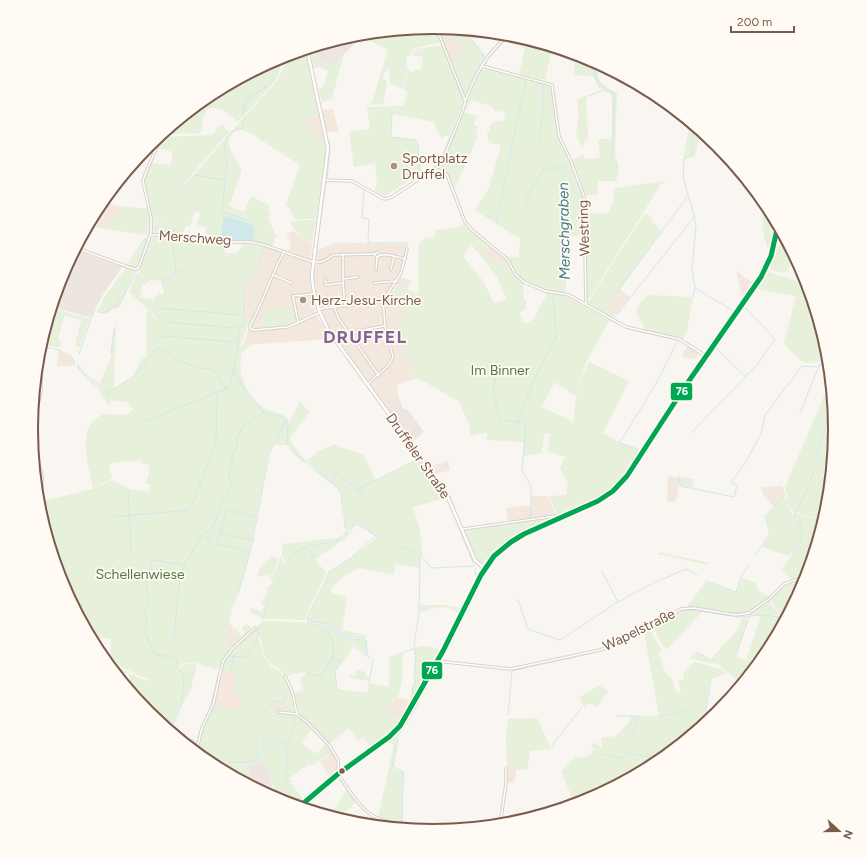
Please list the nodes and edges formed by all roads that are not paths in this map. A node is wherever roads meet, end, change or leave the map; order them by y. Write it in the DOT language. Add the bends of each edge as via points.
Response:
graph roads {
  1 [pos="439,34"];
  2 [pos="502,40"];
  3 [pos="308,54"];
  4 [pos="482,66"];
  5 [pos="464,96"];
  6 [pos="467,96"];
  7 [pos="465,100"];
  8 [pos="156,148"];
  9 [pos="440,167"];
  10 [pos="325,180"];
  11 [pos="776,233"];
  12 [pos="150,235"];
  13 [pos="407,249"];
  14 [pos="82,250"];
  15 [pos="284,252"];
  16 [pos="343,254"];
  17 [pos="374,254"];
  18 [pos="380,255"];
  19 [pos="394,256"];
  20 [pos="377,257"];
  21 [pos="405,259"];
  22 [pos="313,262"];
  23 [pos="391,269"];
  24 [pos="376,270"];
  25 [pos="273,275"];
  26 [pos="358,277"];
  27 [pos="325,279"];
  28 [pos="343,279"];
  29 [pos="397,281"];
  30 [pos="292,283"];
  31 [pos="343,283"];
  32 [pos="374,283"];
  33 [pos="313,294"];
  34 [pos="384,301"];
  35 [pos="586,305"];
  36 [pos="345,306"];
  37 [pos="334,307"];
  38 [pos="318,311"];
  39 [pos="298,322"];
  40 [pos="385,326"];
  41 [pos="350,336"];
  42 [pos="706,356"];
  43 [pos="379,376"];
  44 [pos="41,378"];
  45 [pos="367,384"];
  46 [pos="39,399"];
  47 [pos="40,468"];
  48 [pos="42,486"];
  49 [pos="558,519"];
  50 [pos="462,530"];
  51 [pos="485,569"];
  52 [pos="800,579"];
  53 [pos="255,628"];
  54 [pos="437,661"];
  55 [pos="285,676"];
  56 [pos="278,712"];
  57 [pos="297,714"];
  58 [pos="197,746"];
  59 [pos="506,769"];
  60 [pos="339,774"];
  61 [pos="303,803"];
  62 [pos="501,819"];
  63 [pos="388,822"];
  1 -- 5 [label="street"];
  2 -- 4 [label="street"];
  3 -- 10 [label="street, Druffeler Straße" via="328,148"];
  4 -- 6 [label="street"];
  4 -- 35 [label="street, Westring" via="552,85 559,136 584,196"];
  5 -- 6 [label="street"];
  5 -- 7 [label="street"];
  6 -- 7 [label="street"];
  7 -- 9 [label="street"];
  8 -- 12 [label="street" via="143,181 151,218"];
  9 -- 10 [label="street" via="387,199 381,198 359,183"];
  9 -- 35 [label="street" via="447,175 465,222 508,260 519,278 545,291 569,295"];
  10 -- 22 [label="street, Druffeler Straße"];
  11 -- 42 [label="street" via="765,269"];
  12 -- 14 [label="street, Merschweg" via="137,269"];
  12 -- 15 [label="street, Merschweg" via="250,242"];
  13 -- 21 [label="street"];
  15 -- 22 [label="street, Merschweg"];
  15 -- 25 [label="street"];
  16 -- 17 [label="street"];
  16 -- 22 [label="street" via="333,255 324,262"];
  16 -- 28 [label="street"];
  17 -- 18 [label="street" via="378,252"];
  17 -- 20 [label="street"];
  18 -- 19 [label="street"];
  18 -- 20 [label="street"];
  19 -- 21 [label="street"];
  19 -- 23 [label="street"];
  20 -- 24 [label="street"];
  21 -- 29 [label="street"];
  22 -- 33 [label="street, Druffeler Straße"];
  25 -- 30 [label="street"];
  25 -- 39 [label="street" via="250,328 288,328"];
  26 -- 28 [label="street"];
  27 -- 31 [label="street" via="326,285"];
  28 -- 31 [label="street"];
  29 -- 32 [label="street"];
  29 -- 34 [label="street"];
  31 -- 36 [label="street"];
  33 -- 38 [label="street, Druffeler Straße"];
  33 -- 39 [label="street" via="292,296"];
  34 -- 36 [label="street"];
  34 -- 40 [label="street"];
  35 -- 42 [label="street" via="626,327 679,339"];
  36 -- 37 [label="street"];
  37 -- 38 [label="street"];
  37 -- 41 [label="street"];
  38 -- 39 [label="street"];
  38 -- 45 [label="street, Druffeler Straße" via="329,332"];
  40 -- 41 [label="street" via="358,331"];
  40 -- 43 [label="street" via="393,357"];
  41 -- 43 [label="street"];
  42 -- 49 [label="street" via="623,481 598,501"];
  43 -- 45 [label="street"];
  44 -- 46 [label="street"];
  45 -- 50 [label="street, Druffeler Straße" via="446,493"];
  47 -- 48 [label="street"];
  49 -- 50 [label="street" via="556,516"];
  49 -- 51 [label="street" via="511,542 497,553"];
  50 -- 51 [label="street, Druffeler Straße" via="475,560"];
  51 -- 54 [label="street"];
  52 -- 54 [label="street, Wapelstraße" via="784,584 749,613 736,615 694,608 681,609 650,627 600,650 511,669"];
  53 -- 58 [label="street" via="223,661 213,705 202,728"];
  54 -- 60 [label="street" via="398,729"];
  55 -- 57 [label="street" via="292,691"];
  56 -- 57 [label="street"];
  57 -- 60 [label="street" via="329,745 338,760"];
  59 -- 62 [label="street"];
  60 -- 61 [label="street"];
  60 -- 63 [label="street" via="362,808 377,819"];
}
